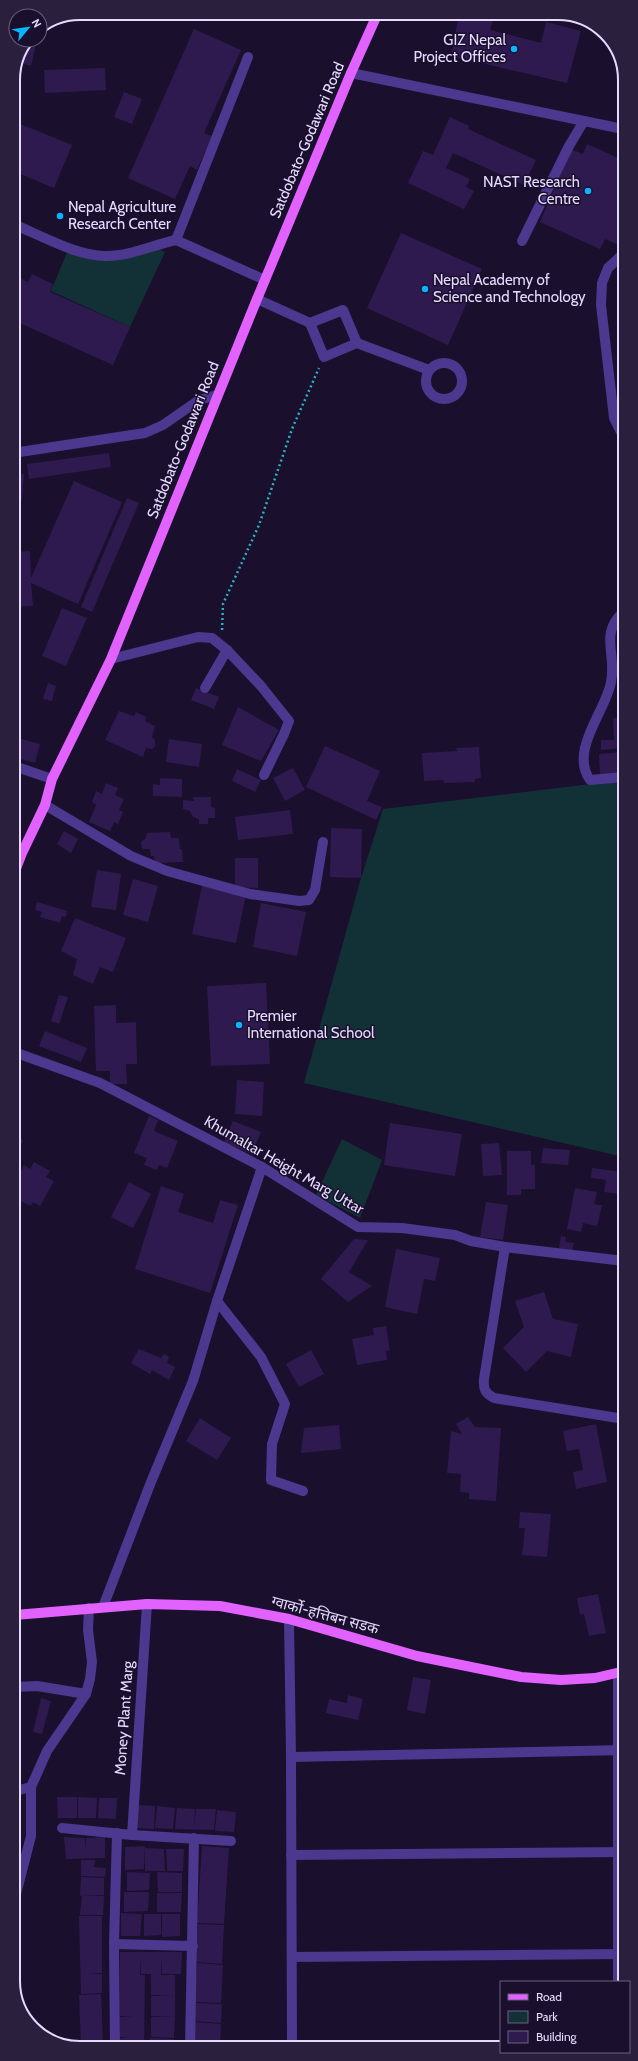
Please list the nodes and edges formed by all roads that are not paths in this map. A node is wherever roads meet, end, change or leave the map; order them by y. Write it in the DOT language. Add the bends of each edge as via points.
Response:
graph roads {
  1 [pos="375,20"];
  2 [pos="248,57"];
  3 [pos="351,73"];
  4 [pos="584,121"];
  5 [pos="618,128"];
  6 [pos="20,227"];
  7 [pos="176,240"];
  8 [pos="522,241"];
  9 [pos="618,259"];
  10 [pos="265,280"];
  11 [pos="257,299"];
  12 [pos="310,323"];
  13 [pos="357,343"];
  14 [pos="429,370"];
  15 [pos="217,395"];
  16 [pos="618,426"];
  17 [pos="20,452"];
  18 [pos="618,618"];
  19 [pos="225,649"];
  20 [pos="111,659"];
  21 [pos="205,688"];
  22 [pos="20,768"];
  23 [pos="264,775"];
  24 [pos="618,778"];
  25 [pos="52,779"];
  26 [pos="44,805"];
  27 [pos="323,842"];
  28 [pos="20,858"];
  29 [pos="20,1054"];
  30 [pos="262,1167"];
  31 [pos="505,1247"];
  32 [pos="618,1260"];
  33 [pos="217,1301"];
  34 [pos="618,1418"];
  35 [pos="303,1492"];
  36 [pos="147,1604"];
  37 [pos="103,1607"];
  38 [pos="89,1608"];
  39 [pos="20,1614"];
  40 [pos="289,1619"];
  41 [pos="618,1673"];
  42 [pos="20,1687"];
  43 [pos="86,1694"];
  44 [pos="618,1750"];
  45 [pos="292,1757"];
  46 [pos="31,1787"];
  47 [pos="20,1790"];
  48 [pos="62,1828"];
  49 [pos="117,1833"];
  50 [pos="132,1835"];
  51 [pos="194,1838"];
  52 [pos="231,1841"];
  53 [pos="618,1852"];
  54 [pos="291,1855"];
  55 [pos="20,1879"];
  56 [pos="114,1944"];
  57 [pos="193,1946"];
  58 [pos="618,1954"];
  59 [pos="292,1957"];
  60 [pos="115,2041"];
  61 [pos="190,2041"];
  62 [pos="292,2041"];
  1 -- 3 [label="main road, Satdobato-Godawari Road"];
  2 -- 7 [label="street"];
  3 -- 4 [label="street"];
  3 -- 10 [label="main road, Satdobato-Godawari Road"];
  4 -- 5 [label="street"];
  4 -- 8 [label="street"];
  6 -- 7 [label="street" via="85,254 106,256 130,253"];
  7 -- 10 [label="street"];
  9 -- 16 [label="street" via="608,268 602,283 600,305 614,418"];
  10 -- 11 [label="main road, Satdobato-Godawari Road"];
  11 -- 12 [label="street"];
  11 -- 15 [label="main road, Satdobato-Godawari Road"];
  12 -- 13 [label="street" via="343,310"];
  12 -- 13 [label="street" via="324,357"];
  13 -- 14 [label="street"];
  15 -- 17 [label="street" via="199,400 163,425 145,433"];
  15 -- 20 [label="main road, Satdobato-Godawari Road"];
  18 -- 24 [label="street" via="612,625 610,635 612,681 592,726 583,758 590,780"];
  19 -- 20 [label="street" via="212,638 198,638"];
  19 -- 21 [label="street"];
  19 -- 23 [label="street" via="261,686 289,721"];
  20 -- 25 [label="main road, Satdobato-Godawari Road"];
  22 -- 25 [label="street"];
  25 -- 26 [label="main road, Satdobato-Godawari Road"];
  26 -- 27 [label="street" via="131,856 167,870 250,894 309,900 315,890"];
  26 -- 28 [label="main road, Satdobato-Godawari Road"];
  29 -- 30 [label="street, Khumaltar Height Marg Uttar" via="100,1083"];
  30 -- 31 [label="street, Khumaltar Height Marg Uttar" via="358,1227 402,1228 455,1235 471,1241"];
  30 -- 33 [label="street"];
  31 -- 32 [label="street, Khumaltar Height Marg Uttar"];
  31 -- 34 [label="street" via="483,1387 487,1394 494,1398"];
  33 -- 35 [label="street" via="261,1357 285,1404 272,1444 271,1480"];
  33 -- 37 [label="street" via="194,1380"];
  36 -- 37 [label="main road, ग्वार्को-हत्तिबन सडक"];
  36 -- 40 [label="main road, ग्वार्को-हत्तिबन सडक" via="220,1606"];
  36 -- 50 [label="street, Money Plant Marg"];
  37 -- 38 [label="main road, ग्वार्को-हत्तिबन सडक"];
  38 -- 39 [label="main road, ग्वार्को-हत्तिबन सडक"];
  38 -- 43 [label="street" via="88,1630 92,1662"];
  40 -- 41 [label="main road, ग्वार्को-हत्तिबन सडक" via="417,1656 521,1677 561,1680 595,1678"];
  40 -- 45 [label="street"];
  42 -- 43 [label="street" via="37,1686"];
  43 -- 46 [label="street" via="47,1751"];
  44 -- 45 [label="street"];
  45 -- 54 [label="street"];
  46 -- 47 [label="street"];
  46 -- 55 [label="street" via="31,1836"];
  48 -- 49 [label="street"];
  49 -- 50 [label="street"];
  49 -- 56 [label="street"];
  50 -- 51 [label="street"];
  51 -- 52 [label="street"];
  51 -- 57 [label="street"];
  53 -- 54 [label="street"];
  54 -- 59 [label="street"];
  56 -- 57 [label="street"];
  56 -- 60 [label="street"];
  57 -- 61 [label="street"];
  58 -- 59 [label="street"];
  59 -- 62 [label="street"];
}
